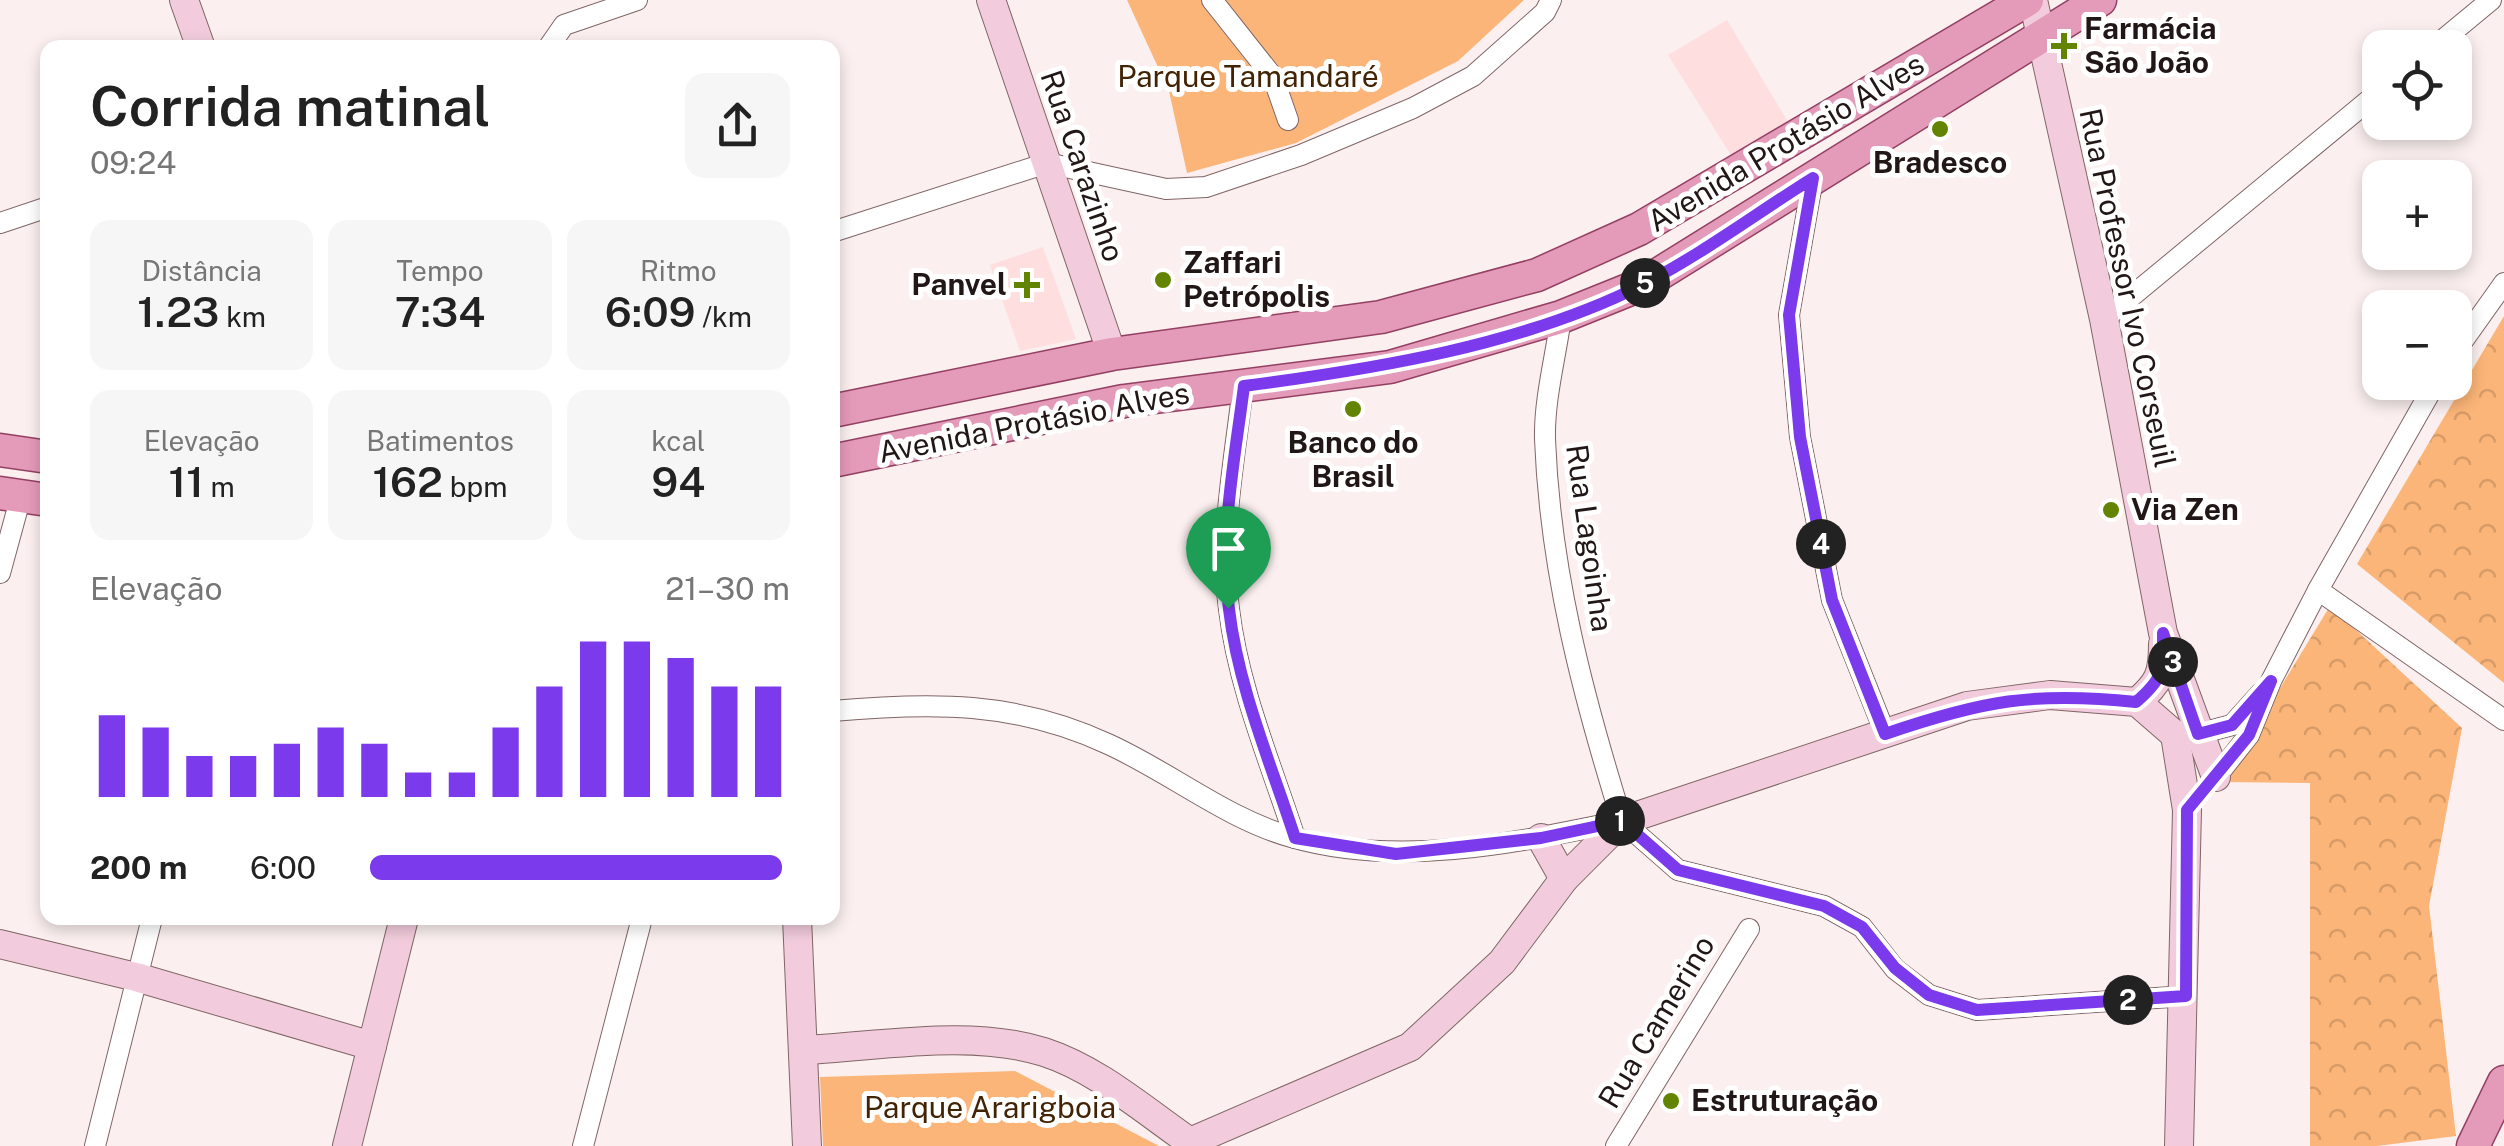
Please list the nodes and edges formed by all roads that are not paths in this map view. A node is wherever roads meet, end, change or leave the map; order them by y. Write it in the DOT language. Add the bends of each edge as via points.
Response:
graph roads {
  1 [pos="184,0"];
  2 [pos="636,0"];
  3 [pos="991,0"];
  4 [pos="1212,0"];
  5 [pos="1552,0"];
  6 [pos="2030,0"];
  7 [pos="2100,0"];
  8 [pos="2491,0"];
  9 [pos="2455,30"];
  10 [pos="2040,37"];
  11 [pos="197,40"];
  12 [pos="554,40"];
  13 [pos="2362,106"];
  14 [pos="1288,120"];
  15 [pos="1047,163"];
  16 [pos="1813,178"];
  17 [pos="40,210"];
  18 [pos="0,223"];
  19 [pos="840,229"];
  20 [pos="2504,282"];
  21 [pos="1561,317"];
  22 [pos="2104,319"];
  23 [pos="2472,328"];
  24 [pos="1112,354"];
  25 [pos="1244,386"];
  26 [pos="2426,400"];
  27 [pos="840,409"];
  28 [pos="0,450"];
  29 [pos="40,456"];
  30 [pos="840,459"];
  31 [pos="23,496"];
  32 [pos="0,573"];
  33 [pos="2318,590"];
  34 [pos="2163,633"];
  35 [pos="2271,681"];
  36 [pos="2136,702"];
  37 [pos="840,711"];
  38 [pos="2504,720"];
  39 [pos="1885,734"];
  40 [pos="2189,745"];
  41 [pos="2216,777"];
  42 [pos="2187,810"];
  43 [pos="1622,821"];
  44 [pos="1295,838"];
  45 [pos="1541,838"];
  46 [pos="1564,879"];
  47 [pos="150,925"];
  48 [pos="402,925"];
  49 [pos="640,925"];
  50 [pos="797,925"];
  51 [pos="1748,930"];
  52 [pos="0,944"];
  53 [pos="136,978"];
  54 [pos="2186,996"];
  55 [pos="372,1046"];
  56 [pos="804,1050"];
  57 [pos="2504,1082"];
  58 [pos="1188,1144"];
  59 [pos="95,1146"];
  60 [pos="347,1146"];
  61 [pos="583,1146"];
  62 [pos="807,1146"];
  63 [pos="1616,1146"];
  64 [pos="2180,1146"];
  65 [pos="2473,1146"];
  1 -- 11 [label="street"];
  2 -- 12 [label="street" via="564,25"];
  3 -- 15 [label="street, Rua Carazinho"];
  4 -- 14 [label="street" via="1272,77"];
  5 -- 15 [label="street" via="1473,76 1300,156 1206,187 1166,188"];
  6 -- 10 [label="street, Rua Professor Ivo Corseuil"];
  6 -- 24 [label="main road, Avenida Protásio Alves" via="1640,229 1536,275 1380,317"];
  7 -- 10 [label="main road, Avenida Protásio Alves"];
  8 -- 9 [label="street"];
  10 -- 16 [label="main road, Avenida Protásio Alves"];
  10 -- 22 [label="street, Rua Professor Ivo Corseuil"];
  13 -- 22 [label="street"];
  15 -- 19 [label="street"];
  15 -- 24 [label="street, Rua Carazinho"];
  16 -- 21 [label="main road, Avenida Protásio Alves" via="1643,284"];
  16 -- 39 [label="street" via="1789,315 1800,437 1832,600"];
  17 -- 18 [label="street"];
  20 -- 23 [label="street"];
  21 -- 25 [label="main road, Avenida Protásio Alves" via="1390,367"];
  21 -- 43 [label="street, Rua Lagoinha" via="1545,435 1557,572"];
  22 -- 34 [label="street, Rua Professor Ivo Corseuil"];
  24 -- 27 [label="main road, Avenida Protásio Alves"];
  25 -- 30 [label="main road, Avenida Protásio Alves" via="1124,401"];
  25 -- 44 [label="street" via="1229,505 1228,608 1253,712"];
  26 -- 33 [label="street"];
  28 -- 29 [label="main road"];
  31 -- 32 [label="street"];
  33 -- 35 [label="street"];
  33 -- 38 [label="street"];
  34 -- 36 [label="street" via="2163,672"];
  34 -- 40 [label="street, Rua Professor Ivo Corseuil"];
  35 -- 40 [label="street" via="2232,725"];
  35 -- 41 [label="street" via="2249,735"];
  36 -- 39 [label="street" via="2050,695 1967,706"];
  36 -- 40 [label="street"];
  37 -- 44 [label="street" via="977,706 1031,716 1108,744 1257,826"];
  39 -- 43 [label="street"];
  40 -- 41 [label="street" via="2193,770"];
  40 -- 42 [label="street, Rua Professor Ivo Corseuil"];
  41 -- 42 [label="street"];
  42 -- 54 [label="street, Rua Professor Ivo Corseuil"];
  43 -- 45 [label="street"];
  43 -- 46 [label="street"];
  43 -- 54 [label="street" via="1678,870 1824,906 1862,927 1895,968 1929,995 1977,1010"];
  44 -- 45 [label="street" via="1396,854"];
  45 -- 46 [label="street"];
  46 -- 58 [label="street" via="1502,962 1410,1047"];
  47 -- 53 [label="street"];
  48 -- 55 [label="street"];
  49 -- 61 [label="street"];
  50 -- 56 [label="street"];
  51 -- 63 [label="street, Rua Camerino"];
  52 -- 53 [label="street"];
  53 -- 55 [label="street"];
  53 -- 59 [label="street"];
  54 -- 64 [label="street, Rua Professor Ivo Corseuil"];
  55 -- 60 [label="street"];
  56 -- 58 [label="street" via="1002,1042 1047,1053 1087,1072"];
  56 -- 62 [label="street"];
  57 -- 65 [label="main road"];
}
